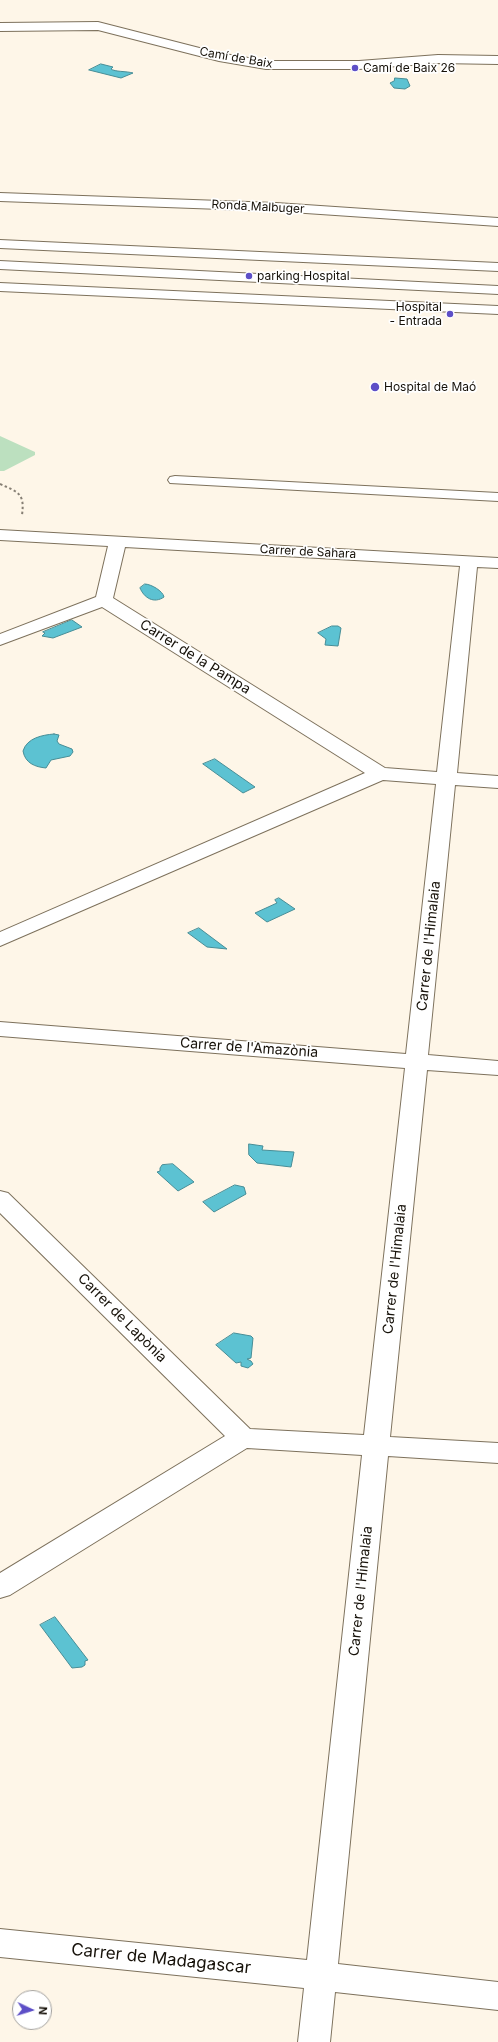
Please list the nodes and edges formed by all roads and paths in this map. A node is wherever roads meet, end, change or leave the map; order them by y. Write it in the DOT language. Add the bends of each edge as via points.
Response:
graph roads {
  1 [pos="0,27"];
  2 [pos="498,60"];
  3 [pos="0,198"];
  4 [pos="498,222"];
  5 [pos="0,244"];
  6 [pos="171,252"];
  7 [pos="430,264"];
  8 [pos="0,265"];
  9 [pos="498,267"];
  10 [pos="165,275"];
  11 [pos="0,287"];
  12 [pos="426,287"];
  13 [pos="498,290"];
  14 [pos="158,294"];
  15 [pos="424,306"];
  16 [pos="498,310"];
  17 [pos="175,480"];
  18 [pos="0,484"];
  19 [pos="498,496"];
  20 [pos="21,520"];
  21 [pos="0,535"];
  22 [pos="118,542"];
  23 [pos="469,562"];
  24 [pos="498,563"];
  25 [pos="104,600"];
  26 [pos="0,640"];
  27 [pos="380,774"];
  28 [pos="446,778"];
  29 [pos="498,782"];
  30 [pos="0,940"];
  31 [pos="0,1029"];
  32 [pos="417,1061"];
  33 [pos="498,1068"];
  34 [pos="0,1199"];
  35 [pos="243,1438"];
  36 [pos="377,1444"];
  37 [pos="498,1453"];
  38 [pos="0,1587"];
  39 [pos="0,1943"];
  40 [pos="322,1976"];
  41 [pos="498,1996"];
  42 [pos="314,2042"];
  1 -- 2 [label="street, Camí de Baix" via="98,26 219,57 266,65 354,65 438,59"];
  3 -- 4 [label="street, Ronda Malbuger" via="260,206"];
  5 -- 6 [label="lane"];
  6 -- 7 [label="lane"];
  6 -- 10 [label="lane"];
  7 -- 9 [label="lane"];
  7 -- 12 [label="lane"];
  8 -- 10 [label="lane"];
  10 -- 12 [label="lane"];
  10 -- 14 [label="lane"];
  11 -- 14 [label="lane"];
  12 -- 13 [label="lane"];
  12 -- 15 [label="lane"];
  14 -- 15 [label="lane"];
  15 -- 16 [label="lane"];
  17 -- 19 [label="lane"];
  18 -- 20 [label="path" via="21,494 25,501"];
  21 -- 22 [label="street, Carrer de Sahara"];
  22 -- 23 [label="street, Carrer de Sahara"];
  22 -- 25 [label="street"];
  23 -- 24 [label="street, Carrer de Sahara"];
  23 -- 28 [label="street, Carrer de l'Himalaia"];
  25 -- 26 [label="street"];
  25 -- 27 [label="street, Carrer de la Pampa"];
  27 -- 28 [label="street, Carrer de la Pampa"];
  27 -- 30 [label="street, Carrer de la Pampa"];
  28 -- 29 [label="street, Carrer de la Pampa"];
  28 -- 32 [label="street, Carrer de l'Himalaia"];
  31 -- 32 [label="street, Carrer de l'Amazònia"];
  32 -- 33 [label="street, Carrer de l'Amazònia"];
  32 -- 36 [label="street, Carrer de l'Himalaia"];
  34 -- 35 [label="street, Carrer de Lapònia"];
  35 -- 36 [label="street"];
  35 -- 38 [label="street"];
  36 -- 37 [label="street"];
  36 -- 40 [label="street, Carrer de l'Himalaia"];
  39 -- 40 [label="street, Carrer de Madagascar"];
  40 -- 41 [label="street, Carrer de Madagascar"];
  40 -- 42 [label="street, Carrer de l'Himalaia"];
}
